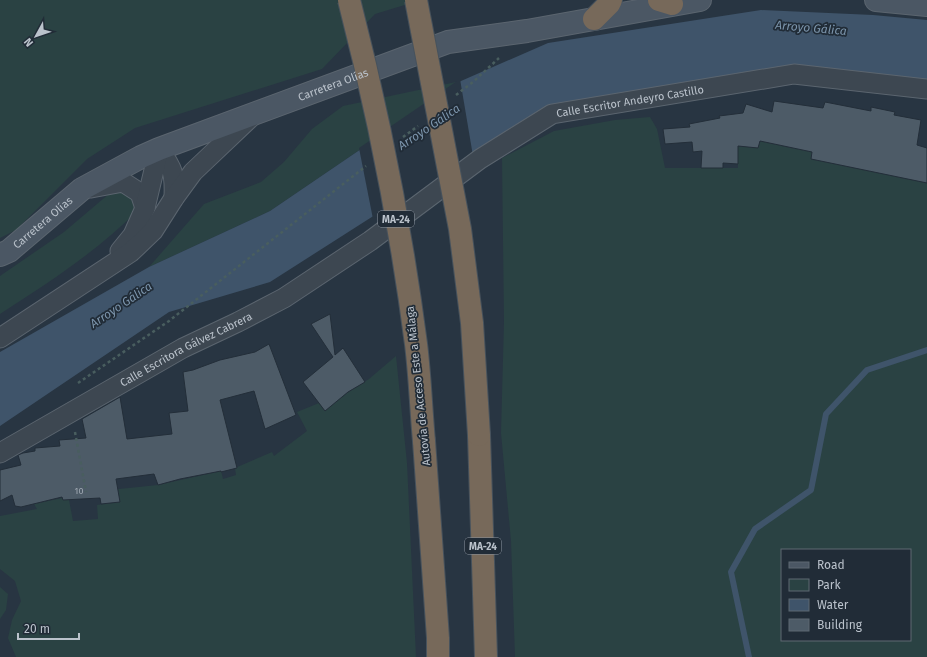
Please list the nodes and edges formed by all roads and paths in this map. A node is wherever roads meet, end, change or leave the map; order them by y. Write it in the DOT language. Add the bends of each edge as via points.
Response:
graph roads {
  1 [pos="349,0"];
  2 [pos="416,0"];
  3 [pos="611,0"];
  4 [pos="700,0"];
  5 [pos="876,0"];
  6 [pos="666,2"];
  7 [pos="927,5"];
  8 [pos="594,19"];
  9 [pos="486,70"];
  10 [pos="927,89"];
  11 [pos="454,97"];
  12 [pos="253,114"];
  13 [pos="424,121"];
  14 [pos="399,140"];
  15 [pos="159,149"];
  16 [pos="368,165"];
  17 [pos="82,189"];
  18 [pos="174,198"];
  19 [pos="145,208"];
  20 [pos="370,241"];
  21 [pos="0,255"];
  22 [pos="107,267"];
  23 [pos="0,338"];
  24 [pos="72,388"];
  25 [pos="72,412"];
  26 [pos="0,454"];
  27 [pos="86,492"];
  28 [pos="438,657"];
  29 [pos="486,657"];
  1 -- 28 [label="highway, Autovía de Acceso Este a Málaga / MA-24, bridge" via="404,259 416,346"];
  2 -- 29 [label="highway, MA-24, bridge" via="460,229 472,323 479,435"];
  3 -- 8 [label="highway"];
  4 -- 6 [label="main road, Carretera Olías"];
  5 -- 7 [label="main road"];
  6 -- 8 [label="main road, Carretera Olías"];
  8 -- 12 [label="main road, Carretera Olías" via="448,42"];
  9 -- 11 [label="path"];
  10 -- 20 [label="street, Calle Escritor Andeyro Castillo" via="794,74 552,114 480,159"];
  12 -- 15 [label="main road, Carretera Olías"];
  12 -- 18 [label="street" via="193,172"];
  13 -- 14 [label="path"];
  15 -- 17 [label="main road, Carretera Olías"];
  15 -- 18 [label="street" via="170,165 175,179"];
  15 -- 19 [label="street"];
  16 -- 24 [label="path" via="170,321"];
  17 -- 19 [label="street" via="123,182 140,193"];
  17 -- 21 [label="main road, Carretera Olías" via="9,251"];
  18 -- 22 [label="street" via="153,231 130,252"];
  19 -- 22 [label="street" via="133,235"];
  20 -- 25 [label="street, Calle Escritora Gálvez Cabrera" via="284,298 183,348"];
  22 -- 23 [label="street"];
  25 -- 26 [label="street, Calle Escritora Gálvez Cabrera"];
  25 -- 27 [label="path"];
}
